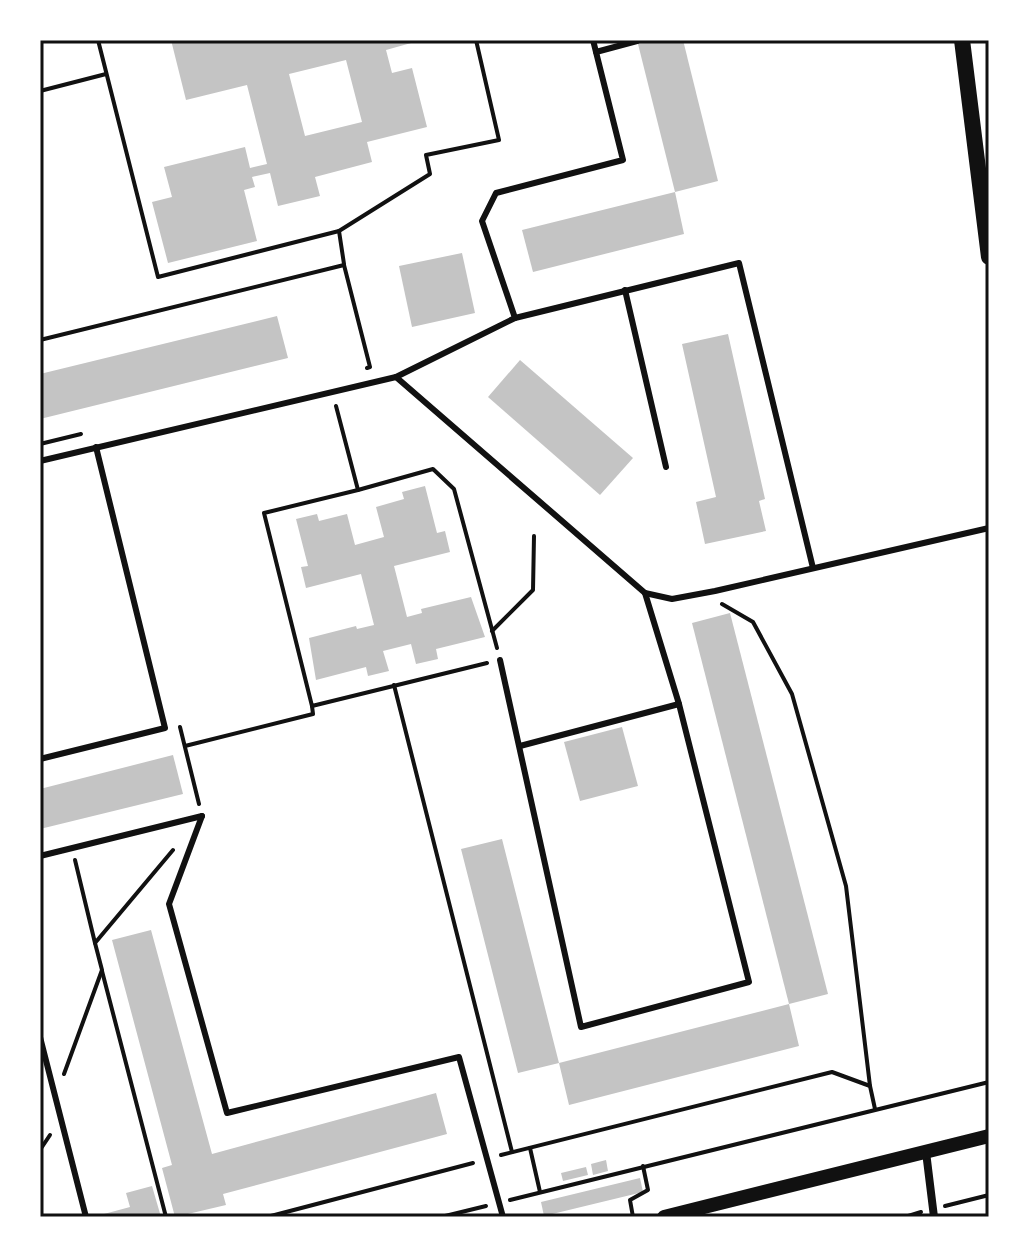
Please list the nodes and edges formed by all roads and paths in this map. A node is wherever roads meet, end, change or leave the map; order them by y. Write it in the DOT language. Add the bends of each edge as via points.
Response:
graph roads {
  1 [pos="98,40"];
  2 [pos="476,40"];
  3 [pos="593,40"];
  4 [pos="962,40"];
  5 [pos="637,41"];
  6 [pos="596,52"];
  7 [pos="106,74"];
  8 [pos="40,91"];
  9 [pos="339,231"];
  10 [pos="989,257"];
  11 [pos="344,265"];
  12 [pos="625,290"];
  13 [pos="515,318"];
  14 [pos="40,340"];
  15 [pos="355,371"];
  16 [pos="396,377"];
  17 [pos="333,392"];
  18 [pos="85,434"];
  19 [pos="40,444"];
  20 [pos="96,447"];
  21 [pos="40,461"];
  22 [pos="666,467"];
  23 [pos="358,490"];
  24 [pos="989,528"];
  25 [pos="534,536"];
  26 [pos="813,568"];
  27 [pos="645,593"];
  28 [pos="702,593"];
  29 [pos="492,631"];
  30 [pos="500,660"];
  31 [pos="394,685"];
  32 [pos="679,704"];
  33 [pos="312,706"];
  34 [pos="177,716"];
  35 [pos="185,746"];
  36 [pos="520,746"];
  37 [pos="40,759"];
  38 [pos="202,816"];
  39 [pos="72,847"];
  40 [pos="40,856"];
  41 [pos="95,943"];
  42 [pos="102,970"];
  43 [pos="40,1037"];
  44 [pos="989,1082"];
  45 [pos="870,1086"];
  46 [pos="56,1098"];
  47 [pos="875,1109"];
  48 [pos="989,1136"];
  49 [pos="530,1148"];
  50 [pos="926,1152"];
  51 [pos="512,1153"];
  52 [pos="487,1159"];
  53 [pos="643,1166"];
  54 [pos="540,1192"];
  55 [pos="499,1203"];
  56 [pos="86,1217"];
  57 [pos="166,1217"];
  58 [pos="267,1217"];
  59 [pos="441,1217"];
  60 [pos="503,1217"];
  61 [pos="633,1217"];
  62 [pos="664,1217"];
  63 [pos="934,1217"];
  1 -- 7 [label="path"];
  2 -- 9 [label="path" via="499,140 426,155 430,174"];
  3 -- 6 [label="lane"];
  4 -- 10 [label="main road"];
  5 -- 6 [label="lane"];
  6 -- 13 [label="lane" via="623,160 496,193 482,221"];
  7 -- 8 [label="path"];
  7 -- 9 [label="path" via="158,277"];
  9 -- 11 [label="path"];
  11 -- 14 [label="path"];
  11 -- 15 [label="path" via="370,367"];
  12 -- 13 [label="lane"];
  12 -- 22 [label="lane"];
  12 -- 26 [label="lane" via="739,263"];
  13 -- 16 [label="lane"];
  16 -- 17 [label="lane"];
  16 -- 27 [label="lane"];
  17 -- 20 [label="lane"];
  17 -- 23 [label="path"];
  18 -- 19 [label="path"];
  20 -- 21 [label="lane"];
  20 -- 37 [label="lane" via="165,728"];
  23 -- 29 [label="path" via="433,469 454,489"];
  23 -- 33 [label="path" via="264,513"];
  24 -- 26 [label="lane"];
  25 -- 29 [label="path" via="533,590"];
  26 -- 28 [label="lane"];
  27 -- 28 [label="lane" via="672,599"];
  27 -- 32 [label="lane"];
  28 -- 45 [label="path" via="753,622 792,694 846,886"];
  29 -- 30 [label="path"];
  30 -- 31 [label="path"];
  30 -- 36 [label="lane"];
  31 -- 33 [label="path"];
  31 -- 51 [label="path"];
  32 -- 36 [label="lane"];
  32 -- 36 [label="lane" via="749,982 581,1027"];
  33 -- 35 [label="path" via="313,714"];
  34 -- 35 [label="path"];
  35 -- 38 [label="path"];
  38 -- 39 [label="lane"];
  38 -- 41 [label="path"];
  38 -- 52 [label="lane" via="169,904 227,1113 459,1057"];
  39 -- 40 [label="lane"];
  39 -- 41 [label="path"];
  41 -- 42 [label="path"];
  42 -- 46 [label="path"];
  42 -- 57 [label="path"];
  43 -- 46 [label="lane"];
  44 -- 47 [label="path"];
  45 -- 47 [label="path"];
  45 -- 49 [label="path" via="832,1072"];
  46 -- 56 [label="lane"];
  47 -- 53 [label="path"];
  48 -- 50 [label="street"];
  49 -- 51 [label="path"];
  49 -- 54 [label="path"];
  50 -- 62 [label="street"];
  50 -- 63 [label="street"];
  51 -- 52 [label="path"];
  52 -- 55 [label="lane"];
  52 -- 58 [label="path"];
  53 -- 54 [label="path"];
  53 -- 61 [label="path" via="648,1190 630,1200"];
  54 -- 55 [label="path"];
  55 -- 59 [label="path"];
  55 -- 60 [label="lane"];
}
